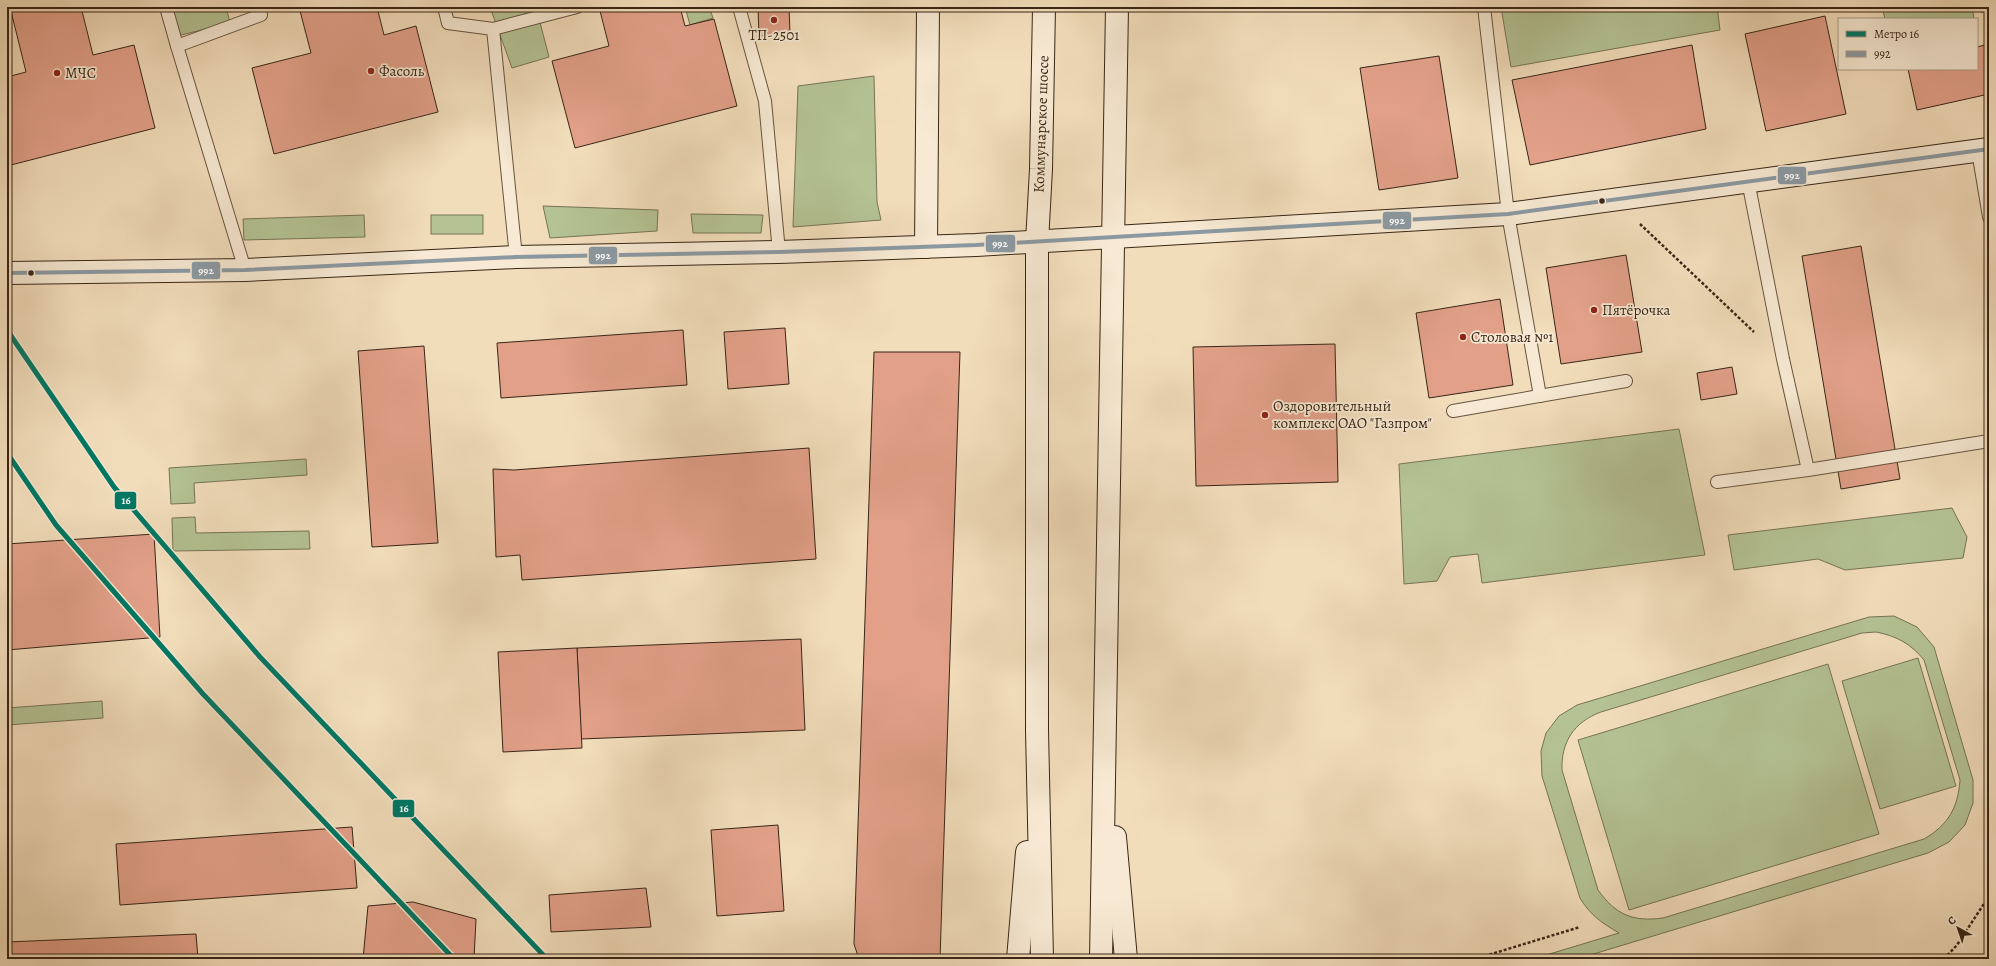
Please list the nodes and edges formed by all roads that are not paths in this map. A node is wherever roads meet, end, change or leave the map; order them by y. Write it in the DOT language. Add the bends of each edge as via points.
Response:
graph roads {
  1 [pos="166,7"];
  2 [pos="259,7"];
  3 [pos="444,7"];
  4 [pos="577,7"];
  5 [pos="739,7"];
  6 [pos="928,7"];
  7 [pos="1044,7"];
  8 [pos="1117,7"];
  9 [pos="1484,7"];
  10 [pos="493,29"];
  11 [pos="177,46"];
  12 [pos="1983,150"];
  13 [pos="1748,181"];
  14 [pos="1508,214"];
  15 [pos="1989,217"];
  16 [pos="1112,237"];
  17 [pos="1037,242"];
  18 [pos="926,247"];
  19 [pos="779,252"];
  20 [pos="516,257"];
  21 [pos="245,270"];
  22 [pos="7,273"];
  23 [pos="1626,381"];
  24 [pos="1540,396"];
  25 [pos="1453,411"];
  26 [pos="1989,441"];
  27 [pos="1808,470"];
  28 [pos="1717,482"];
  29 [pos="1104,725"];
  30 [pos="1037,730"];
  31 [pos="1018,959"];
  32 [pos="1042,959"];
  33 [pos="1101,959"];
  34 [pos="1126,959"];
  1 -- 11 [label="lane"];
  2 -- 11 [label="lane" via="261,15"];
  3 -- 10 [label="lane" via="448,23"];
  4 -- 10 [label="lane"];
  5 -- 19 [label="lane" via="766,101"];
  6 -- 18 [label="main road"];
  7 -- 17 [label="main road, Коммунарское шоссе"];
  8 -- 16 [label="main road"];
  9 -- 14 [label="lane"];
  10 -- 20 [label="lane"];
  11 -- 21 [label="lane"];
  12 -- 13 [label="main road"];
  12 -- 15 [label="lane"];
  13 -- 14 [label="main road"];
  13 -- 27 [label="lane" via="1783,360"];
  14 -- 16 [label="main road"];
  14 -- 24 [label="lane"];
  16 -- 17 [label="main road"];
  16 -- 29 [label="main road"];
  17 -- 18 [label="main road"];
  17 -- 30 [label="main road, Коммунарское шоссе"];
  18 -- 19 [label="main road"];
  19 -- 20 [label="main road"];
  20 -- 21 [label="main road"];
  21 -- 22 [label="main road"];
  23 -- 24 [label="lane"];
  24 -- 25 [label="lane"];
  26 -- 27 [label="lane"];
  27 -- 28 [label="lane"];
  29 -- 33 [label="main road"];
  29 -- 34 [label="main road"];
  30 -- 31 [label="main road"];
  30 -- 32 [label="main road"];
}
